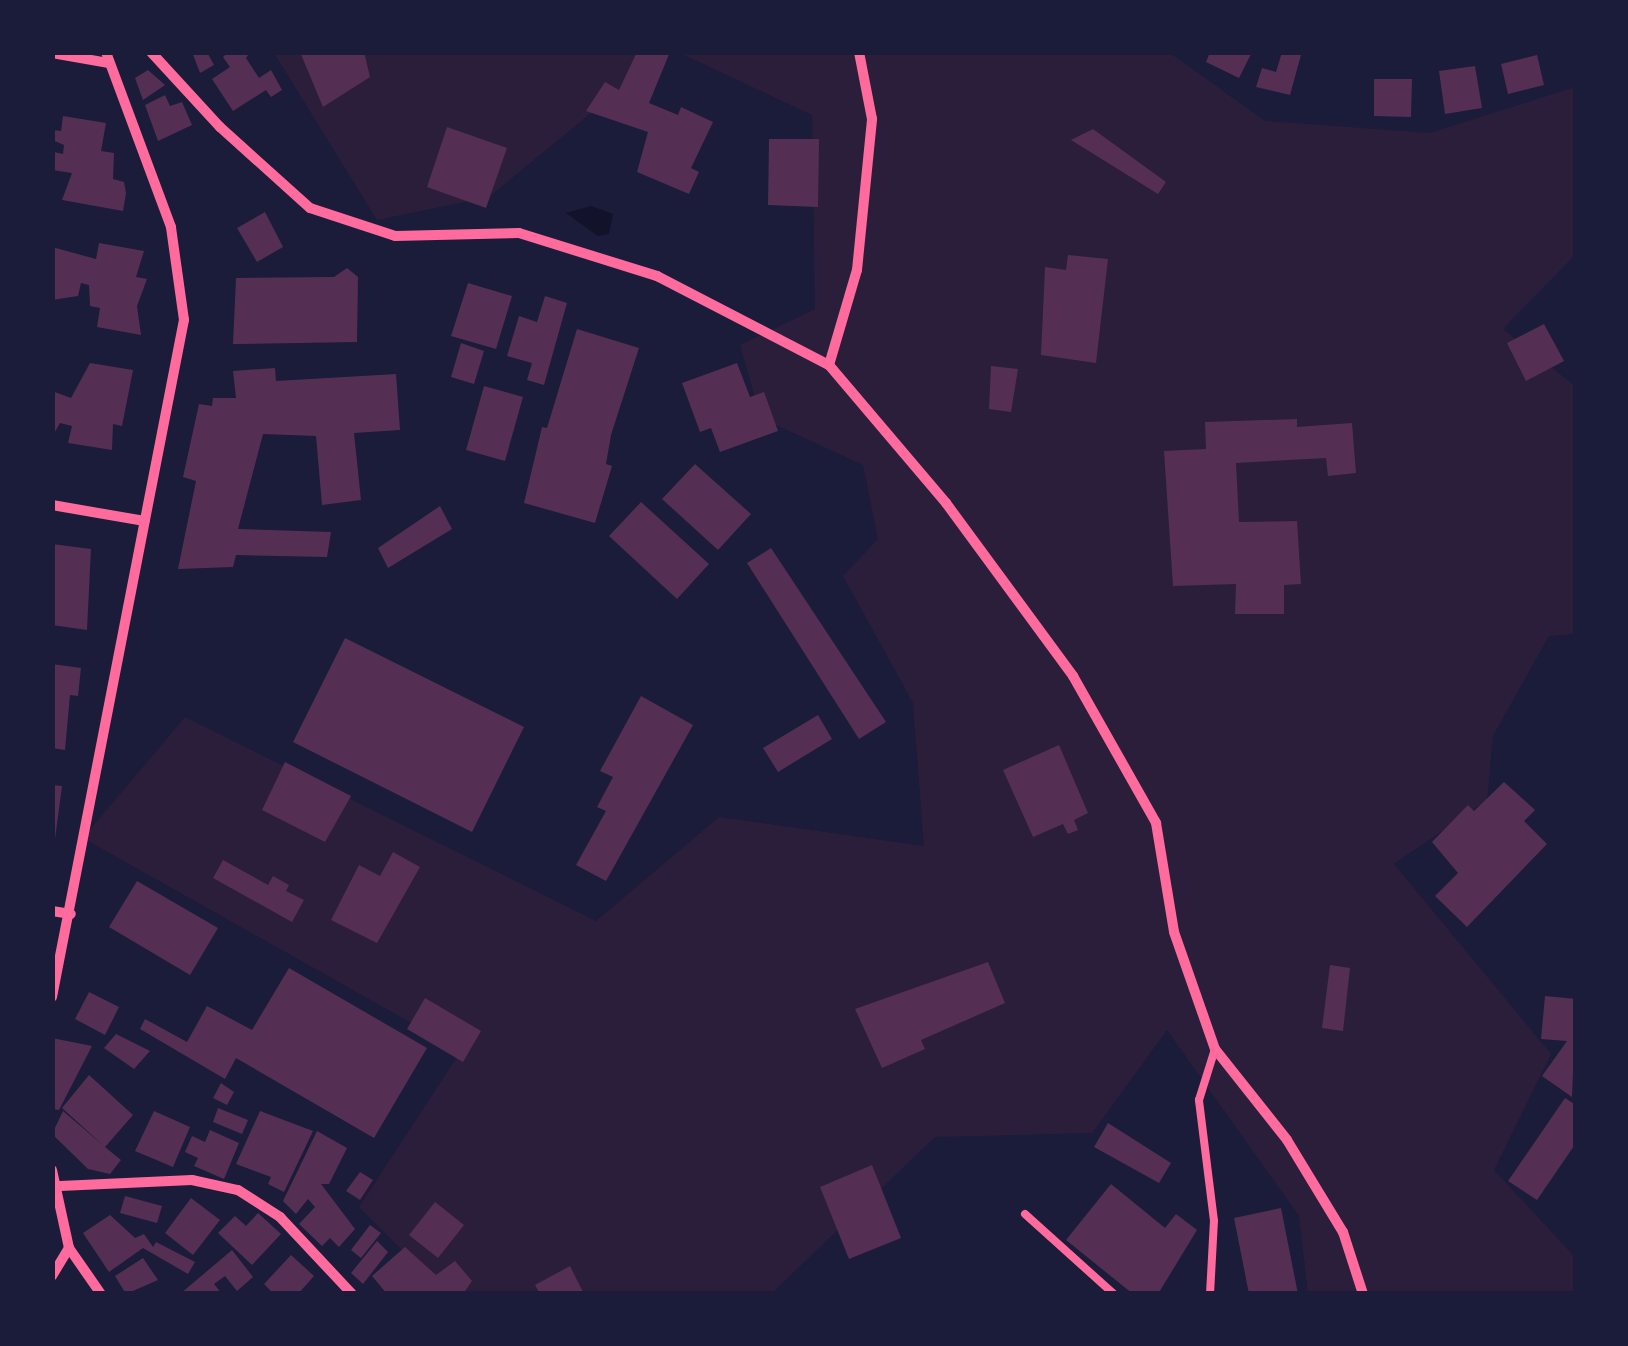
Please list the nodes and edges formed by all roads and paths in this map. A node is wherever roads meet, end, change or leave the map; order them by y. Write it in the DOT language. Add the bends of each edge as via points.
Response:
graph roads {
  1 [pos="150,52"];
  2 [pos="859,52"];
  3 [pos="52,53"];
  4 [pos="108,58"];
  5 [pos="829,365"];
  6 [pos="52,505"];
  7 [pos="145,521"];
  8 [pos="52,911"];
  9 [pos="71,914"];
  10 [pos="52,997"];
  11 [pos="1215,1050"];
  12 [pos="52,1170"];
  13 [pos="60,1186"];
  14 [pos="1025,1214"];
  15 [pos="70,1248"];
  16 [pos="52,1276"];
  17 [pos="101,1294"];
  18 [pos="352,1294"];
  19 [pos="1114,1294"];
  20 [pos="1210,1294"];
  21 [pos="1364,1294"];
  1 -- 5 [label="street" via="310,208 395,236 519,233 657,276"];
  2 -- 5 [label="street" via="872,118 857,270"];
  3 -- 4 [label="street"];
  4 -- 7 [label="street" via="170,227 184,320"];
  5 -- 11 [label="street" via="946,503 1039,629 1129,774 1156,823 1174,932"];
  6 -- 7 [label="street"];
  7 -- 9 [label="street"];
  8 -- 9 [label="street"];
  9 -- 10 [label="street"];
  11 -- 20 [label="lane" via="1199,1100 1214,1221"];
  11 -- 21 [label="street" via="1306,1170 1343,1232"];
  12 -- 13 [label="street"];
  13 -- 15 [label="street"];
  13 -- 18 [label="street" via="192,1180 238,1190 280,1217"];
  14 -- 19 [label="lane"];
  15 -- 16 [label="street"];
  15 -- 17 [label="street"];
}
